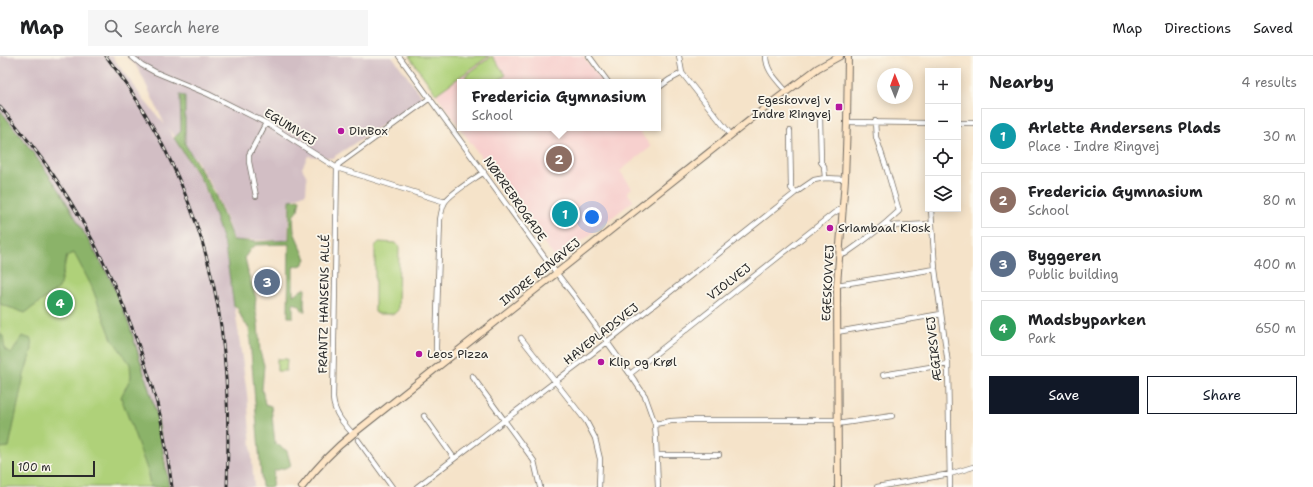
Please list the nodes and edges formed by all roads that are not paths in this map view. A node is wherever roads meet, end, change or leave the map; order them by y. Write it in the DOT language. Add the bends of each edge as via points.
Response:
graph roads {
  1 [pos="131,56"];
  2 [pos="399,56"];
  3 [pos="589,56"];
  4 [pos="679,56"];
  5 [pos="766,56"];
  6 [pos="840,56"];
  7 [pos="848,56"];
  8 [pos="682,73"];
  9 [pos="606,79"];
  10 [pos="661,86"];
  11 [pos="786,91"];
  12 [pos="430,98"];
  13 [pos="820,116"];
  14 [pos="875,121"];
  15 [pos="847,122"];
  16 [pos="266,123"];
  17 [pos="925,123"];
  18 [pos="961,123"];
  19 [pos="973,123"];
  20 [pos="790,131"];
  21 [pos="731,135"];
  22 [pos="336,168"];
  23 [pos="484,172"];
  24 [pos="825,178"];
  25 [pos="845,179"];
  26 [pos="795,193"];
  27 [pos="256,196"];
  28 [pos="445,202"];
  29 [pos="843,211"];
  30 [pos="931,212"];
  31 [pos="886,223"];
  32 [pos="932,224"];
  33 [pos="840,254"];
  34 [pos="935,269"];
  35 [pos="556,273"];
  36 [pos="837,285"];
  37 [pos="941,314"];
  38 [pos="837,332"];
  39 [pos="522,338"];
  40 [pos="606,342"];
  41 [pos="444,362"];
  42 [pos="948,364"];
  43 [pos="630,374"];
  44 [pos="883,375"];
  45 [pos="472,376"];
  46 [pos="555,382"];
  47 [pos="424,416"];
  48 [pos="892,416"];
  49 [pos="505,420"];
  50 [pos="837,422"];
  51 [pos="655,424"];
  52 [pos="353,434"];
  53 [pos="358,440"];
  54 [pos="657,455"];
  55 [pos="720,455"];
  56 [pos="454,458"];
  57 [pos="973,467"];
  58 [pos="950,474"];
  59 [pos="302,487"];
  60 [pos="392,487"];
  61 [pos="417,487"];
  62 [pos="540,487"];
  63 [pos="599,487"];
  64 [pos="658,487"];
  65 [pos="838,487"];
  66 [pos="877,487"];
  67 [pos="950,487"];
  1 -- 16 [label="street, EGUMVEJ" via="155,72 208,94"];
  2 -- 12 [label="street, NØRREBROGADE"];
  3 -- 9 [label="street"];
  4 -- 8 [label="street"];
  5 -- 11 [label="street" via="768,70"];
  6 -- 11 [label="street, INDRE RINGVEJ"];
  7 -- 15 [label="street, EGESKOVVEJ"];
  8 -- 10 [label="street"];
  8 -- 21 [label="street"];
  11 -- 21 [label="street, INDRE RINGVEJ"];
  12 -- 22 [label="street"];
  12 -- 23 [label="street, NØRREBROGADE"];
  13 -- 24 [label="street"];
  14 -- 15 [label="street"];
  14 -- 17 [label="street"];
  14 -- 31 [label="street" via="876,137 899,211"];
  15 -- 25 [label="street, EGESKOVVEJ"];
  16 -- 22 [label="street, EGUMVEJ"];
  16 -- 27 [label="street" via="249,155 248,162"];
  18 -- 19 [label="street"];
  20 -- 26 [label="street" via="791,188"];
  21 -- 35 [label="street, INDRE RINGVEJ"];
  22 -- 28 [label="street, EGUMVEJ"];
  22 -- 52 [label="street, FRANTZ HANSENS ALLÉ" via="333,398 336,412"];
  23 -- 28 [label="street"];
  23 -- 35 [label="street, NØRREBROGADE"];
  24 -- 25 [label="street, HAVEPLADSVEJ"];
  24 -- 26 [label="street, HAVEPLADSVEJ" via="814,180"];
  25 -- 29 [label="street, EGESKOVVEJ"];
  26 -- 40 [label="street, HAVEPLADSVEJ"];
  28 -- 41 [label="street" via="440,220 436,346"];
  29 -- 33 [label="street, EGESKOVVEJ"];
  29 -- 43 [label="street, VIOLVEJ" via="834,213"];
  30 -- 32 [label="street, ÆGIRSVEJ"];
  31 -- 32 [label="street" via="890,226"];
  31 -- 33 [label="street" via="845,254"];
  32 -- 34 [label="street, ÆGIRSVEJ"];
  33 -- 36 [label="street, EGESKOVVEJ"];
  34 -- 36 [label="street"];
  34 -- 37 [label="street, ÆGIRSVEJ"];
  35 -- 40 [label="street, NØRREBROGADE"];
  35 -- 41 [label="street, INDRE RINGVEJ"];
  36 -- 38 [label="street, EGESKOVVEJ"];
  37 -- 38 [label="street"];
  37 -- 42 [label="street, ÆGIRSVEJ"];
  38 -- 50 [label="street, EGESKOVVEJ"];
  39 -- 46 [label="street"];
  40 -- 43 [label="street, NØRREBROGADE"];
  40 -- 46 [label="street, HAVEPLADSVEJ"];
  41 -- 52 [label="street, INDRE RINGVEJ"];
  42 -- 44 [label="street"];
  42 -- 58 [label="street, ÆGIRSVEJ"];
  43 -- 51 [label="street, NØRREBROGADE" via="645,396"];
  45 -- 49 [label="street"];
  46 -- 49 [label="street, HAVEPLADSVEJ"];
  46 -- 63 [label="street" via="586,421 595,438 600,459"];
  47 -- 56 [label="street"];
  48 -- 50 [label="street"];
  49 -- 56 [label="street, HAVEPLADSVEJ"];
  49 -- 62 [label="street" via="534,461"];
  50 -- 51 [label="street" via="689,420"];
  50 -- 65 [label="street, EGESKOVVEJ"];
  51 -- 54 [label="street, NØRREBROGADE"];
  52 -- 59 [label="street, INDRE RINGVEJ" via="326,458"];
  53 -- 60 [label="street"];
  54 -- 55 [label="street"];
  54 -- 64 [label="street, NØRREBROGADE"];
  56 -- 61 [label="street, HAVEPLADSVEJ"];
  57 -- 58 [label="street"];
  58 -- 66 [label="street"];
  58 -- 67 [label="street, ÆGIRSVEJ"];
}
